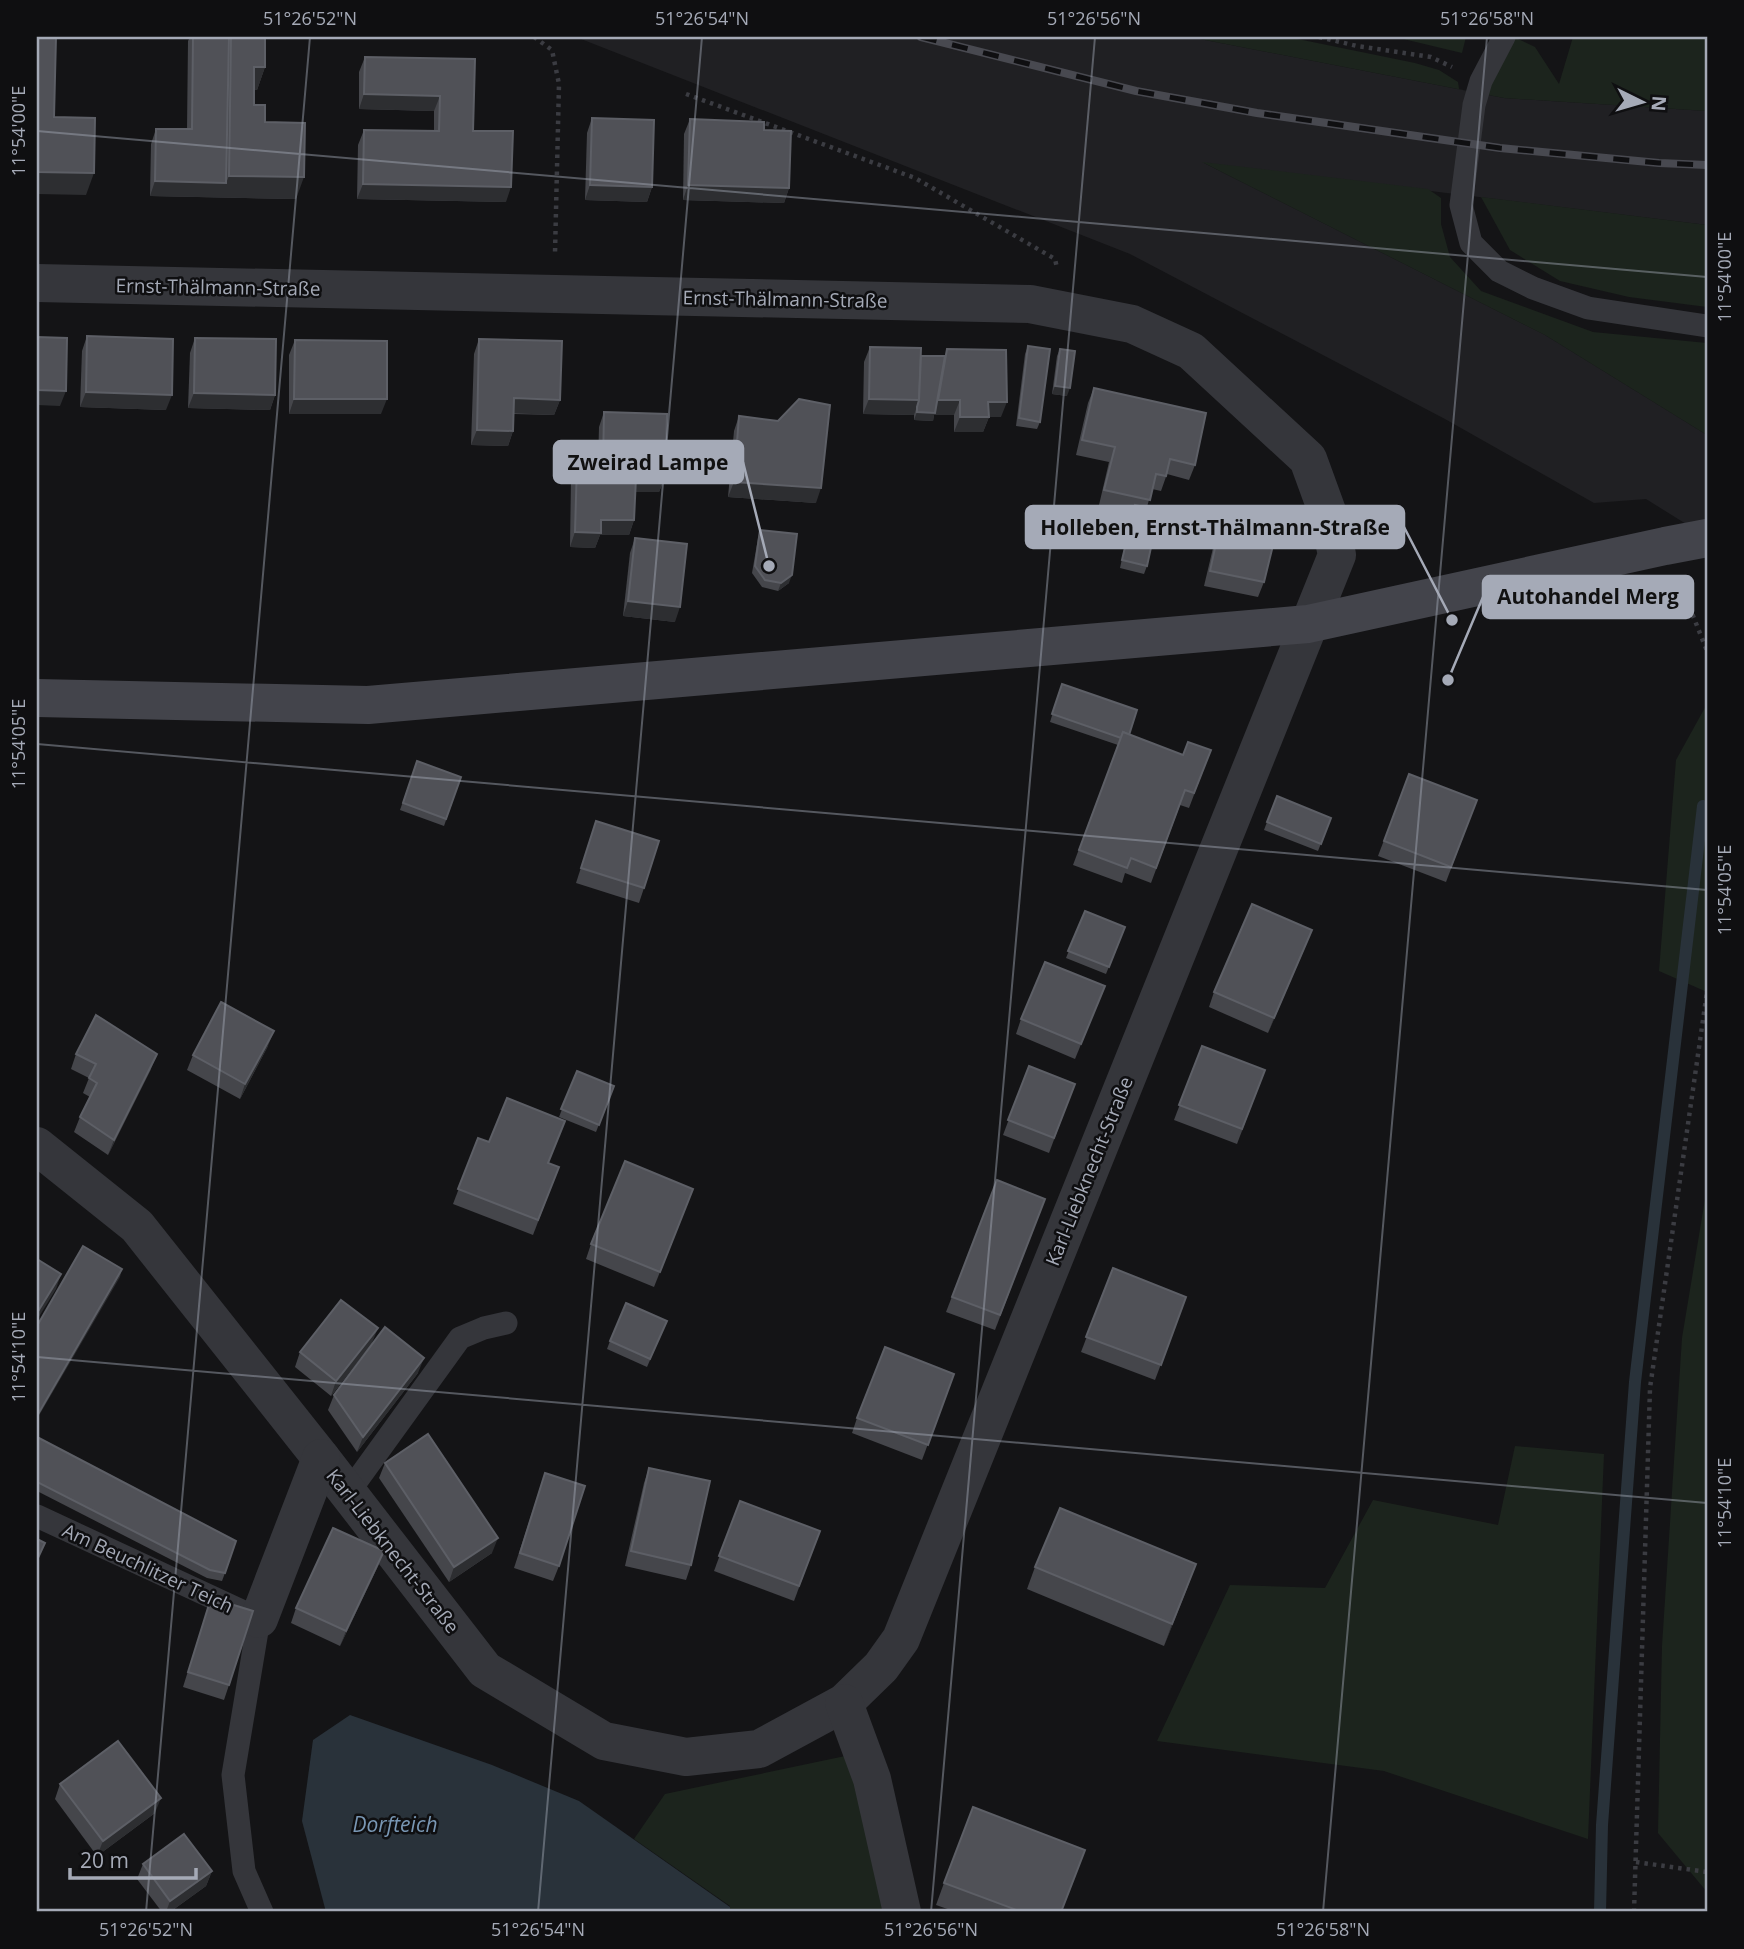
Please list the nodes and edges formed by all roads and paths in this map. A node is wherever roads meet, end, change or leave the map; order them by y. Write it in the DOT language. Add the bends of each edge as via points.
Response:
graph roads {
  1 [pos="534,37"];
  2 [pos="1319,37"];
  3 [pos="1504,37"];
  4 [pos="1481,81"];
  5 [pos="686,93"];
  6 [pos="37,283"];
  7 [pos="554,294"];
  8 [pos="1065,309"];
  9 [pos="1707,326"];
  10 [pos="1707,538"];
  11 [pos="1665,546"];
  12 [pos="1308,624"];
  13 [pos="1707,651"];
  14 [pos="37,698"];
  15 [pos="1707,992"];
  16 [pos="37,1146"];
  17 [pos="506,1323"];
  18 [pos="321,1458"];
  19 [pos="348,1493"];
  20 [pos="37,1516"];
  21 [pos="259,1619"];
  22 [pos="844,1703"];
  23 [pos="1636,1862"];
  24 [pos="1707,1872"];
  25 [pos="262,1912"];
  26 [pos="902,1912"];
  27 [pos="1634,1912"];
  1 -- 7 [label="path" via="552,50 559,84"];
  2 -- 4 [label="path" via="1431,57"];
  3 -- 4 [label="lane"];
  4 -- 9 [label="lane" via="1461,205 1471,243 1499,271 1588,308"];
  5 -- 8 [label="path" via="915,178 1055,259"];
  6 -- 7 [label="street, Ernst-Thälmann-Straße"];
  7 -- 8 [label="street, Ernst-Thälmann-Straße" via="1030,304"];
  8 -- 12 [label="street, Ernst-Thälmann-Straße" via="1132,324 1191,351 1308,459 1337,555"];
  10 -- 11 [label="main road"];
  11 -- 12 [label="main road"];
  11 -- 13 [label="path"];
  12 -- 14 [label="main road" via="368,705"];
  12 -- 22 [label="street, Karl-Liebknecht-Straße" via="901,1639 881,1667"];
  15 -- 23 [label="path" via="1650,1388"];
  16 -- 18 [label="street, Karl-Liebknecht-Straße" via="137,1226"];
  17 -- 19 [label="lane" via="460,1338"];
  18 -- 19 [label="street, Karl-Liebknecht-Straße"];
  18 -- 21 [label="street, Am Beuchlitzer Teich"];
  19 -- 22 [label="street, Karl-Liebknecht-Straße" via="485,1670 604,1741 686,1758 759,1749"];
  20 -- 21 [label="lane, Am Beuchlitzer Teich"];
  21 -- 25 [label="lane, Am Beuchlitzer Teich" via="233,1775 244,1871"];
  22 -- 26 [label="street" via="872,1779"];
  23 -- 24 [label="path"];
  23 -- 27 [label="path"];
}
